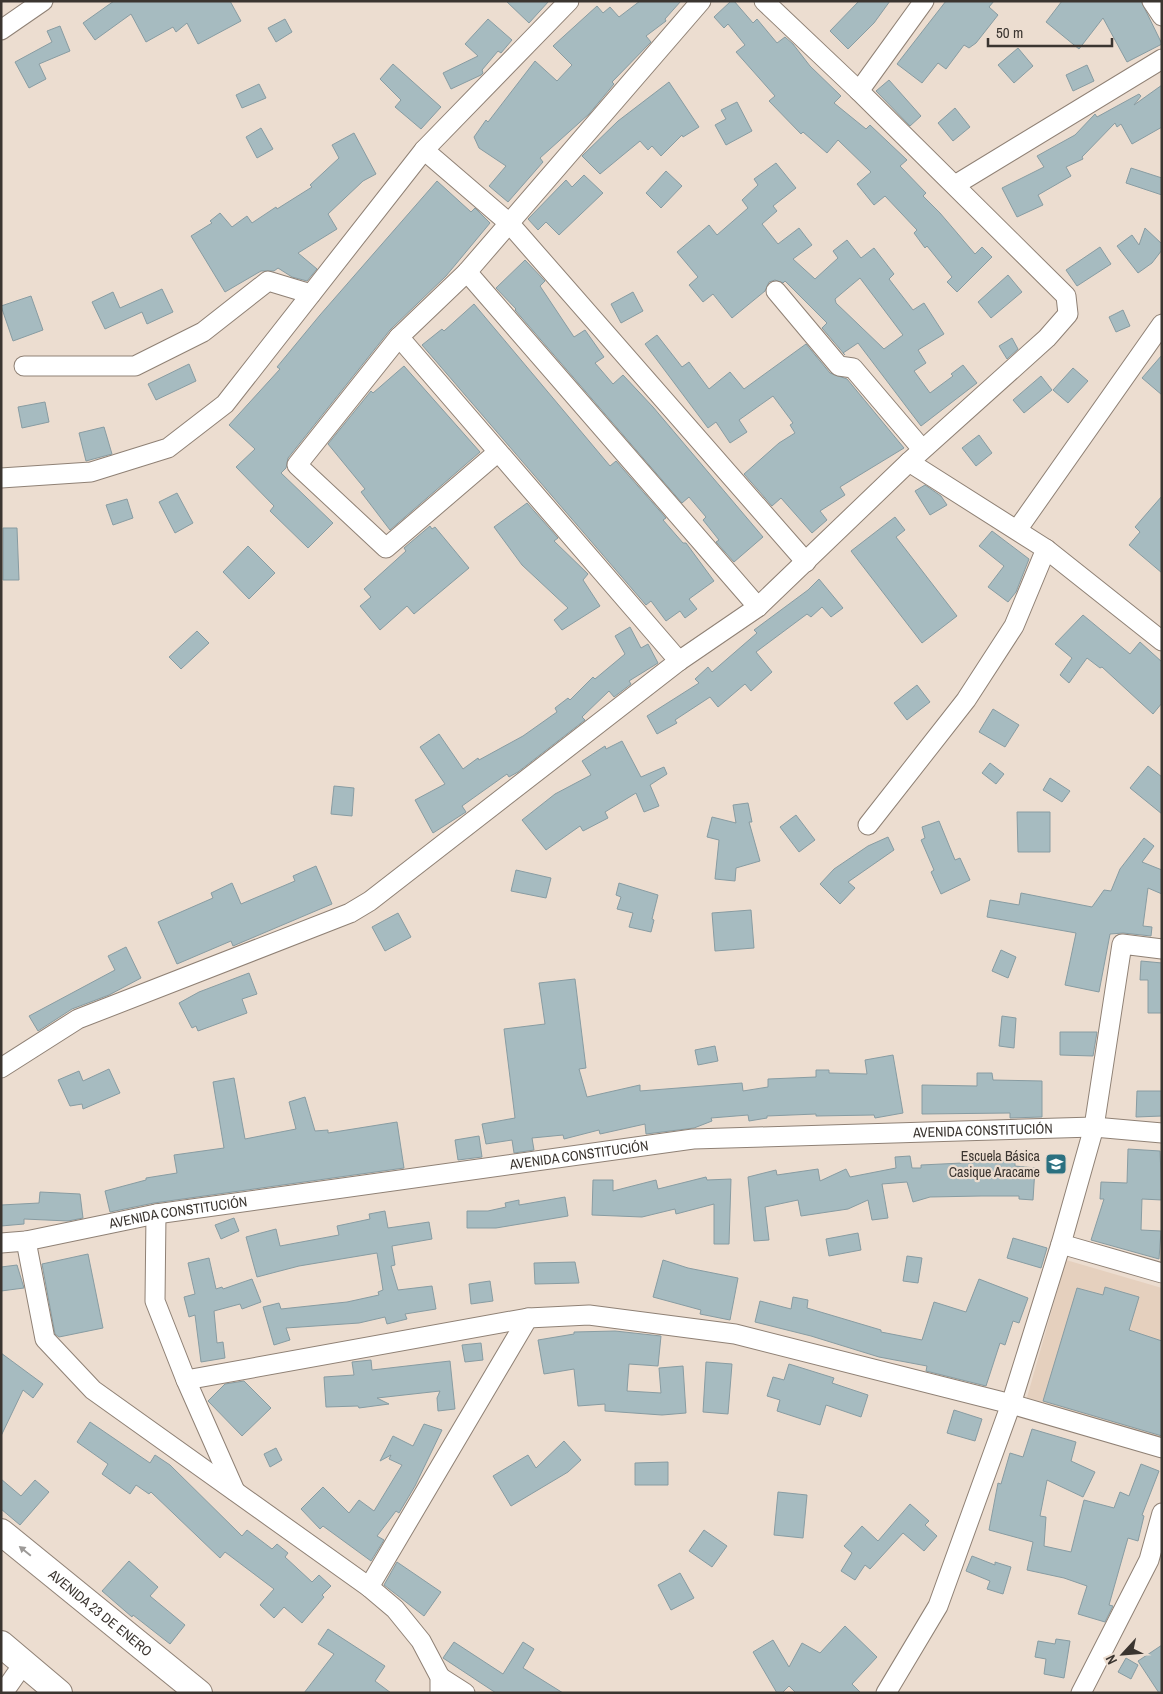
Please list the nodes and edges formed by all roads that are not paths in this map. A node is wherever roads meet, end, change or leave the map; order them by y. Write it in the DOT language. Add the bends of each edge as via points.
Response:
graph roads {
  1 [pos="43,1"];
  2 [pos="568,1"];
  3 [pos="701,1"];
  4 [pos="764,1"];
  5 [pos="924,1"];
  6 [pos="1152,1"];
  7 [pos="1162,16"];
  8 [pos="1,30"];
  9 [pos="1162,59"];
  10 [pos="859,91"];
  11 [pos="424,150"];
  12 [pos="955,185"];
  13 [pos="509,223"];
  14 [pos="467,272"];
  15 [pos="776,291"];
  16 [pos="311,294"];
  17 [pos="1162,324"];
  18 [pos="399,337"];
  19 [pos="24,366"];
  20 [pos="498,452"];
  21 [pos="916,455"];
  22 [pos="1,478"];
  23 [pos="1017,530"];
  24 [pos="1046,549"];
  25 [pos="806,562"];
  26 [pos="758,607"];
  27 [pos="1162,641"];
  28 [pos="679,661"];
  29 [pos="868,825"];
  30 [pos="1162,949"];
  31 [pos="1,1068"];
  32 [pos="1094,1126"];
  33 [pos="1162,1133"];
  34 [pos="156,1214"];
  35 [pos="26,1241"];
  36 [pos="1,1243"];
  37 [pos="1062,1244"];
  38 [pos="1162,1273"];
  39 [pos="528,1318"];
  40 [pos="186,1380"];
  41 [pos="1010,1404"];
  42 [pos="1162,1448"];
  43 [pos="236,1492"];
  44 [pos="1162,1512"];
  45 [pos="1,1532"];
  46 [pos="1149,1560"];
  47 [pos="1162,1574"];
  48 [pos="370,1587"];
  49 [pos="1,1644"];
  50 [pos="24,1663"];
  51 [pos="440,1685"];
  52 [pos="3,1693"];
  53 [pos="59,1693"];
  54 [pos="199,1693"];
  55 [pos="465,1693"];
  56 [pos="886,1693"];
  57 [pos="1081,1693"];
  1 -- 8 [label="street"];
  2 -- 11 [label="street"];
  3 -- 13 [label="street"];
  4 -- 10 [label="street"];
  5 -- 10 [label="street"];
  6 -- 7 [label="street"];
  9 -- 12 [label="street"];
  10 -- 12 [label="street"];
  11 -- 13 [label="street"];
  11 -- 16 [label="street"];
  12 -- 21 [label="street" via="1066,296 1068,314 1047,338"];
  13 -- 14 [label="street"];
  13 -- 25 [label="street"];
  14 -- 18 [label="street"];
  14 -- 26 [label="street"];
  15 -- 21 [label="street" via="839,366 853,368"];
  16 -- 19 [label="street" via="268,281 203,332 135,366"];
  16 -- 22 [label="street" via="225,404 168,448 91,472"];
  17 -- 23 [label="street"];
  18 -- 20 [label="street"];
  18 -- 20 [label="street" via="297,465 386,548"];
  20 -- 28 [label="street"];
  21 -- 23 [label="street"];
  21 -- 25 [label="street"];
  23 -- 24 [label="street"];
  24 -- 27 [label="street"];
  24 -- 29 [label="street" via="1014,626 966,700"];
  25 -- 26 [label="street"];
  26 -- 28 [label="street"];
  28 -- 31 [label="street" via="350,914 78,1019"];
  30 -- 32 [label="street" via="1122,944"];
  32 -- 33 [label="street, AVENIDA CONSTITUCIÓN"];
  32 -- 34 [label="street, AVENIDA CONSTITUCIÓN" via="693,1139"];
  32 -- 37 [label="street"];
  34 -- 35 [label="street, AVENIDA CONSTITUCIÓN"];
  34 -- 40 [label="street" via="155,1301"];
  35 -- 36 [label="street, AVENIDA CONSTITUCIÓN"];
  35 -- 43 [label="street" via="45,1339 93,1390"];
  37 -- 38 [label="street"];
  37 -- 41 [label="street"];
  39 -- 40 [label="street"];
  39 -- 41 [label="street" via="589,1314 735,1334"];
  39 -- 48 [label="street"];
  40 -- 43 [label="street"];
  41 -- 42 [label="street"];
  41 -- 56 [label="street" via="938,1606"];
  43 -- 48 [label="street"];
  44 -- 46 [label="street"];
  54 -- 45 [label="main road, AVENIDA 23 DE ENERO, one-way"];
  46 -- 47 [label="street"];
  46 -- 57 [label="street"];
  48 -- 51 [label="street" via="395,1609 421,1641"];
  49 -- 50 [label="main road"];
  50 -- 52 [label="street"];
  50 -- 53 [label="main road"];
  51 -- 55 [label="street"];
}
